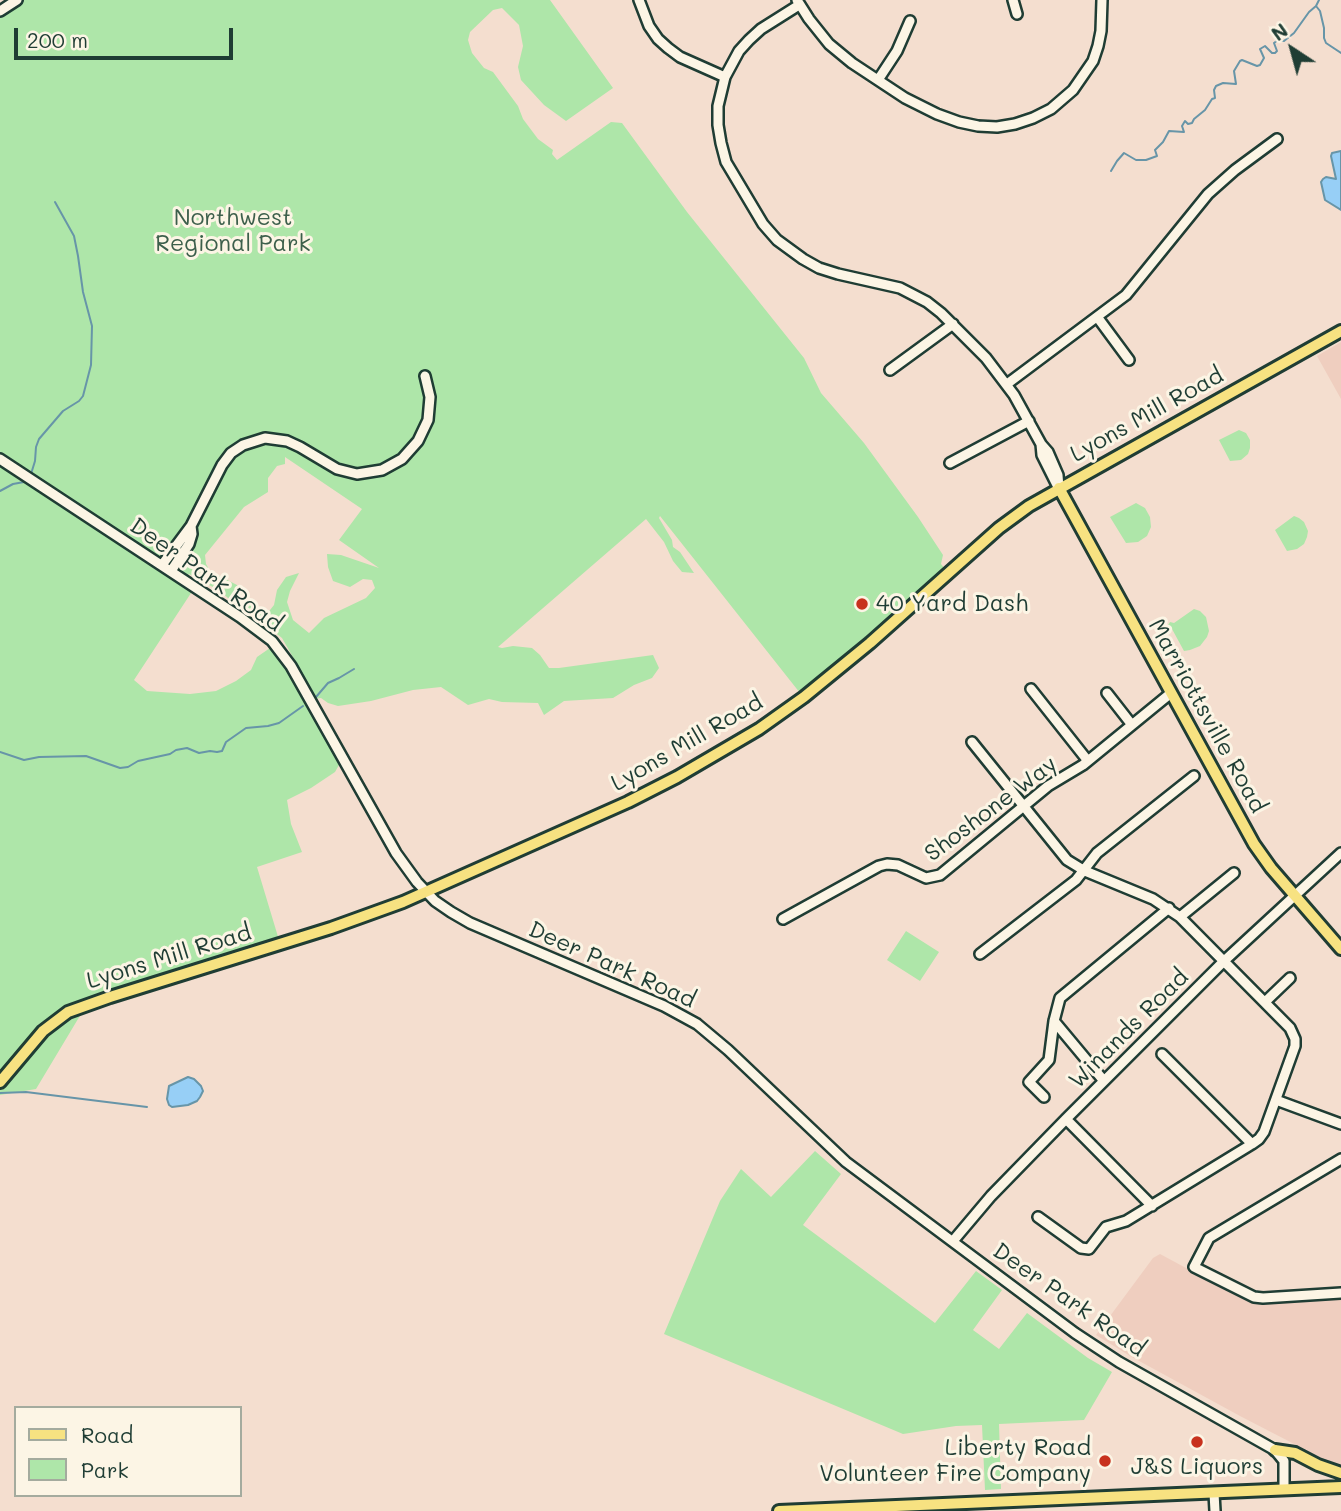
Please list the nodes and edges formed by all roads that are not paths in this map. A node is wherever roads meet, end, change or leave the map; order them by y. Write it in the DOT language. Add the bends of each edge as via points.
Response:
graph roads {
  1 [pos="17,0"];
  2 [pos="639,0"];
  3 [pos="1013,0"];
  4 [pos="1102,0"];
  5 [pos="798,2"];
  6 [pos="0,11"];
  7 [pos="1017,14"];
  8 [pos="910,21"];
  9 [pos="725,77"];
  10 [pos="878,80"];
  11 [pos="1277,139"];
  12 [pos="1098,317"];
  13 [pos="953,324"];
  14 [pos="1341,331"];
  15 [pos="1129,360"];
  16 [pos="890,370"];
  17 [pos="425,376"];
  18 [pos="1007,384"];
  19 [pos="1029,421"];
  20 [pos="0,459"];
  21 [pos="950,463"];
  22 [pos="1059,488"];
  23 [pos="191,526"];
  24 [pos="162,565"];
  25 [pos="171,572"];
  26 [pos="1031,689"];
  27 [pos="1107,693"];
  28 [pos="1171,693"];
  29 [pos="1132,725"];
  30 [pos="972,742"];
  31 [pos="1088,761"];
  32 [pos="1194,776"];
  33 [pos="1023,806"];
  34 [pos="1341,853"];
  35 [pos="1085,870"];
  36 [pos="1234,873"];
  37 [pos="426,893"];
  38 [pos="1294,895"];
  39 [pos="1169,908"];
  40 [pos="1180,917"];
  41 [pos="783,919"];
  42 [pos="1341,948"];
  43 [pos="980,954"];
  44 [pos="1224,961"];
  45 [pos="1290,978"];
  46 [pos="1265,1002"];
  47 [pos="1054,1021"];
  48 [pos="1162,1054"];
  49 [pos="1104,1081"];
  50 [pos="0,1082"];
  51 [pos="1044,1097"];
  52 [pos="1276,1100"];
  53 [pos="1066,1119"];
  54 [pos="1341,1124"];
  55 [pos="1252,1144"];
  56 [pos="1341,1159"];
  57 [pos="1152,1206"];
  58 [pos="1038,1217"];
  59 [pos="953,1241"];
  60 [pos="1341,1293"];
  61 [pos="1275,1450"];
  62 [pos="1341,1473"];
  63 [pos="1341,1487"];
  64 [pos="1284,1489"];
  65 [pos="1214,1493"];
  66 [pos="840,1510"];
  67 [pos="779,1511"];
  68 [pos="1215,1511"];
  1 -- 6 [label="street"];
  2 -- 9 [label="street" via="649,26 668,48"];
  3 -- 7 [label="street"];
  4 -- 10 [label="street" via="1101,31 1093,61 1063,100 1033,118 997,127 959,122 921,107"];
  5 -- 9 [label="street, Marriottsville Road" via="749,40"];
  5 -- 10 [label="street" via="829,44"];
  8 -- 10 [label="street"];
  9 -- 13 [label="street, Marriottsville Road" via="718,106 721,144 726,162 763,225 796,255 819,268 900,288"];
  11 -- 12 [label="street" via="1221,181 1138,282"];
  12 -- 15 [label="street"];
  12 -- 18 [label="street"];
  13 -- 16 [label="street"];
  13 -- 18 [label="street, Marriottsville Road"];
  14 -- 22 [label="main road, Lyons Mill Road"];
  17 -- 23 [label="street" via="430,397 428,420 414,447 395,464 351,473 287,441 257,440 226,458"];
  18 -- 19 [label="street, Marriottsville Road"];
  19 -- 21 [label="street"];
  19 -- 22 [label="street, Marriottsville Road" via="1048,452"];
  20 -- 24 [label="street, Deer Park Road"];
  22 -- 28 [label="main road, Marriottsville Road"];
  22 -- 37 [label="main road, Lyons Mill Road" via="1008,520 860,652 759,729 656,789"];
  23 -- 24 [label="street"];
  23 -- 25 [label="street" via="189,544"];
  24 -- 25 [label="street, Deer Park Road"];
  25 -- 37 [label="street, Deer Park Road" via="277,646 391,844"];
  26 -- 31 [label="street"];
  27 -- 29 [label="street"];
  28 -- 29 [label="street, Shoshone Way"];
  28 -- 38 [label="main road, Marriottsville Road" via="1254,844"];
  29 -- 31 [label="street, Shoshone Way"];
  30 -- 33 [label="street"];
  31 -- 33 [label="street, Shoshone Way"];
  32 -- 35 [label="street" via="1097,853"];
  33 -- 35 [label="street" via="1061,854"];
  33 -- 41 [label="street, Shoshone Way" via="940,875 926,878 898,864 879,866"];
  34 -- 38 [label="street, Winands Road"];
  35 -- 39 [label="street"];
  35 -- 43 [label="street"];
  36 -- 40 [label="street"];
  37 -- 50 [label="main road, Lyons Mill Road" via="68,1012 43,1031"];
  37 -- 59 [label="street, Deer Park Road" via="470,923 696,1024 846,1162"];
  38 -- 42 [label="main road, Marriottsville Road"];
  38 -- 44 [label="street, Winands Road"];
  39 -- 40 [label="street"];
  39 -- 47 [label="street" via="1062,995"];
  40 -- 44 [label="street"];
  44 -- 46 [label="street"];
  44 -- 49 [label="street, Winands Road"];
  45 -- 46 [label="street"];
  46 -- 52 [label="street" via="1295,1039"];
  47 -- 49 [label="street"];
  47 -- 51 [label="street" via="1049,1060 1029,1082"];
  48 -- 55 [label="street"];
  49 -- 53 [label="street, Winands Road"];
  52 -- 54 [label="street"];
  52 -- 55 [label="street" via="1262,1136"];
  53 -- 57 [label="street"];
  53 -- 59 [label="street, Winands Road"];
  55 -- 57 [label="street"];
  56 -- 60 [label="street" via="1209,1238 1194,1267 1254,1297"];
  57 -- 58 [label="street" via="1106,1227 1086,1249"];
  59 -- 61 [label="street, Deer Park Road" via="1097,1349"];
  61 -- 62 [label="main road" via="1295,1453"];
  61 -- 64 [label="street" via="1284,1461"];
  63 -- 64 [label="main road"];
  64 -- 65 [label="main road"];
  65 -- 66 [label="main road"];
  65 -- 68 [label="street"];
  66 -- 67 [label="main road"];
}
